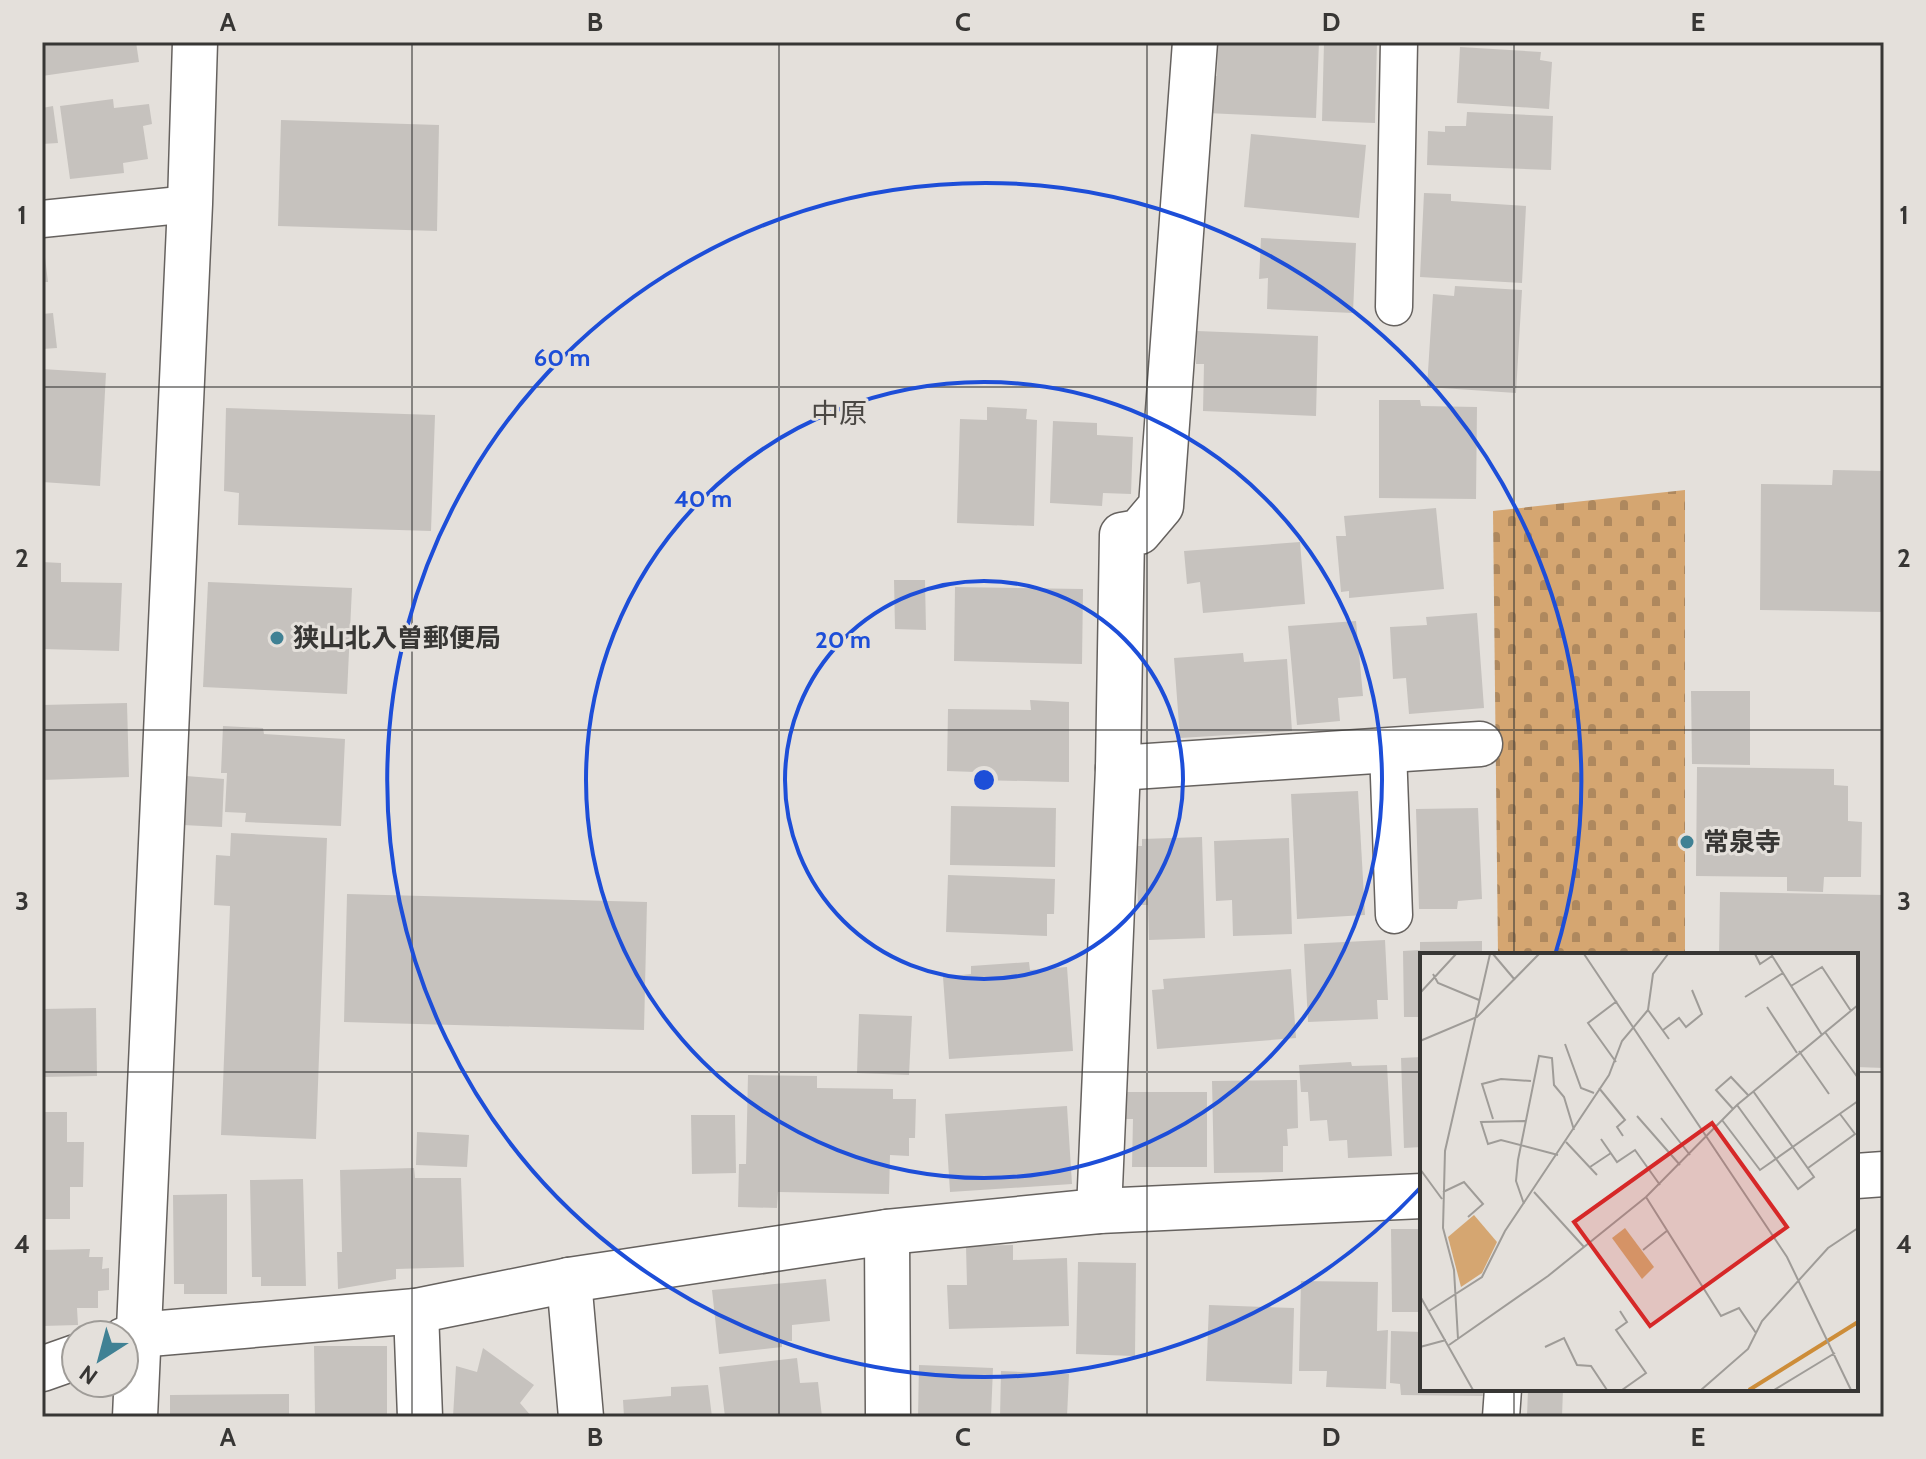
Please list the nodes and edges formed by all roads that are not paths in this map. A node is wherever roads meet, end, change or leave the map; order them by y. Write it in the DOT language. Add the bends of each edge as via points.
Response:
graph roads {
  1 [pos="195,42"];
  2 [pos="1195,42"];
  3 [pos="1399,42"];
  4 [pos="190,204"];
  5 [pos="42,219"];
  6 [pos="1394,307"];
  7 [pos="1480,744"];
  8 [pos="1388,750"];
  9 [pos="1118,768"];
  10 [pos="1394,915"];
  11 [pos="1884,1174"];
  12 [pos="1858,1176"];
  13 [pos="1420,1196"];
  14 [pos="1099,1211"];
  15 [pos="887,1232"];
  16 [pos="569,1280"];
  17 [pos="416,1311"];
  18 [pos="132,1319"];
  19 [pos="140,1336"];
  20 [pos="1503,1391"];
  21 [pos="420,1417"];
  22 [pos="581,1417"];
  23 [pos="888,1417"];
  24 [pos="1501,1417"];
  1 -- 4 [label="street"];
  2 -- 9 [label="street" via="1161,506 1139,532 1122,535"];
  3 -- 6 [label="lane"];
  4 -- 5 [label="lane"];
  4 -- 18 [label="street"];
  7 -- 8 [label="street"];
  8 -- 9 [label="street"];
  8 -- 10 [label="lane"];
  9 -- 14 [label="street"];
  11 -- 12 [label="street"];
  13 -- 14 [label="street"];
  14 -- 15 [label="street"];
  15 -- 16 [label="street"];
  15 -- 23 [label="street"];
  16 -- 17 [label="street"];
  16 -- 22 [label="street"];
  17 -- 19 [label="street"];
  17 -- 21 [label="street"];
  20 -- 24 [label="lane"];
}
